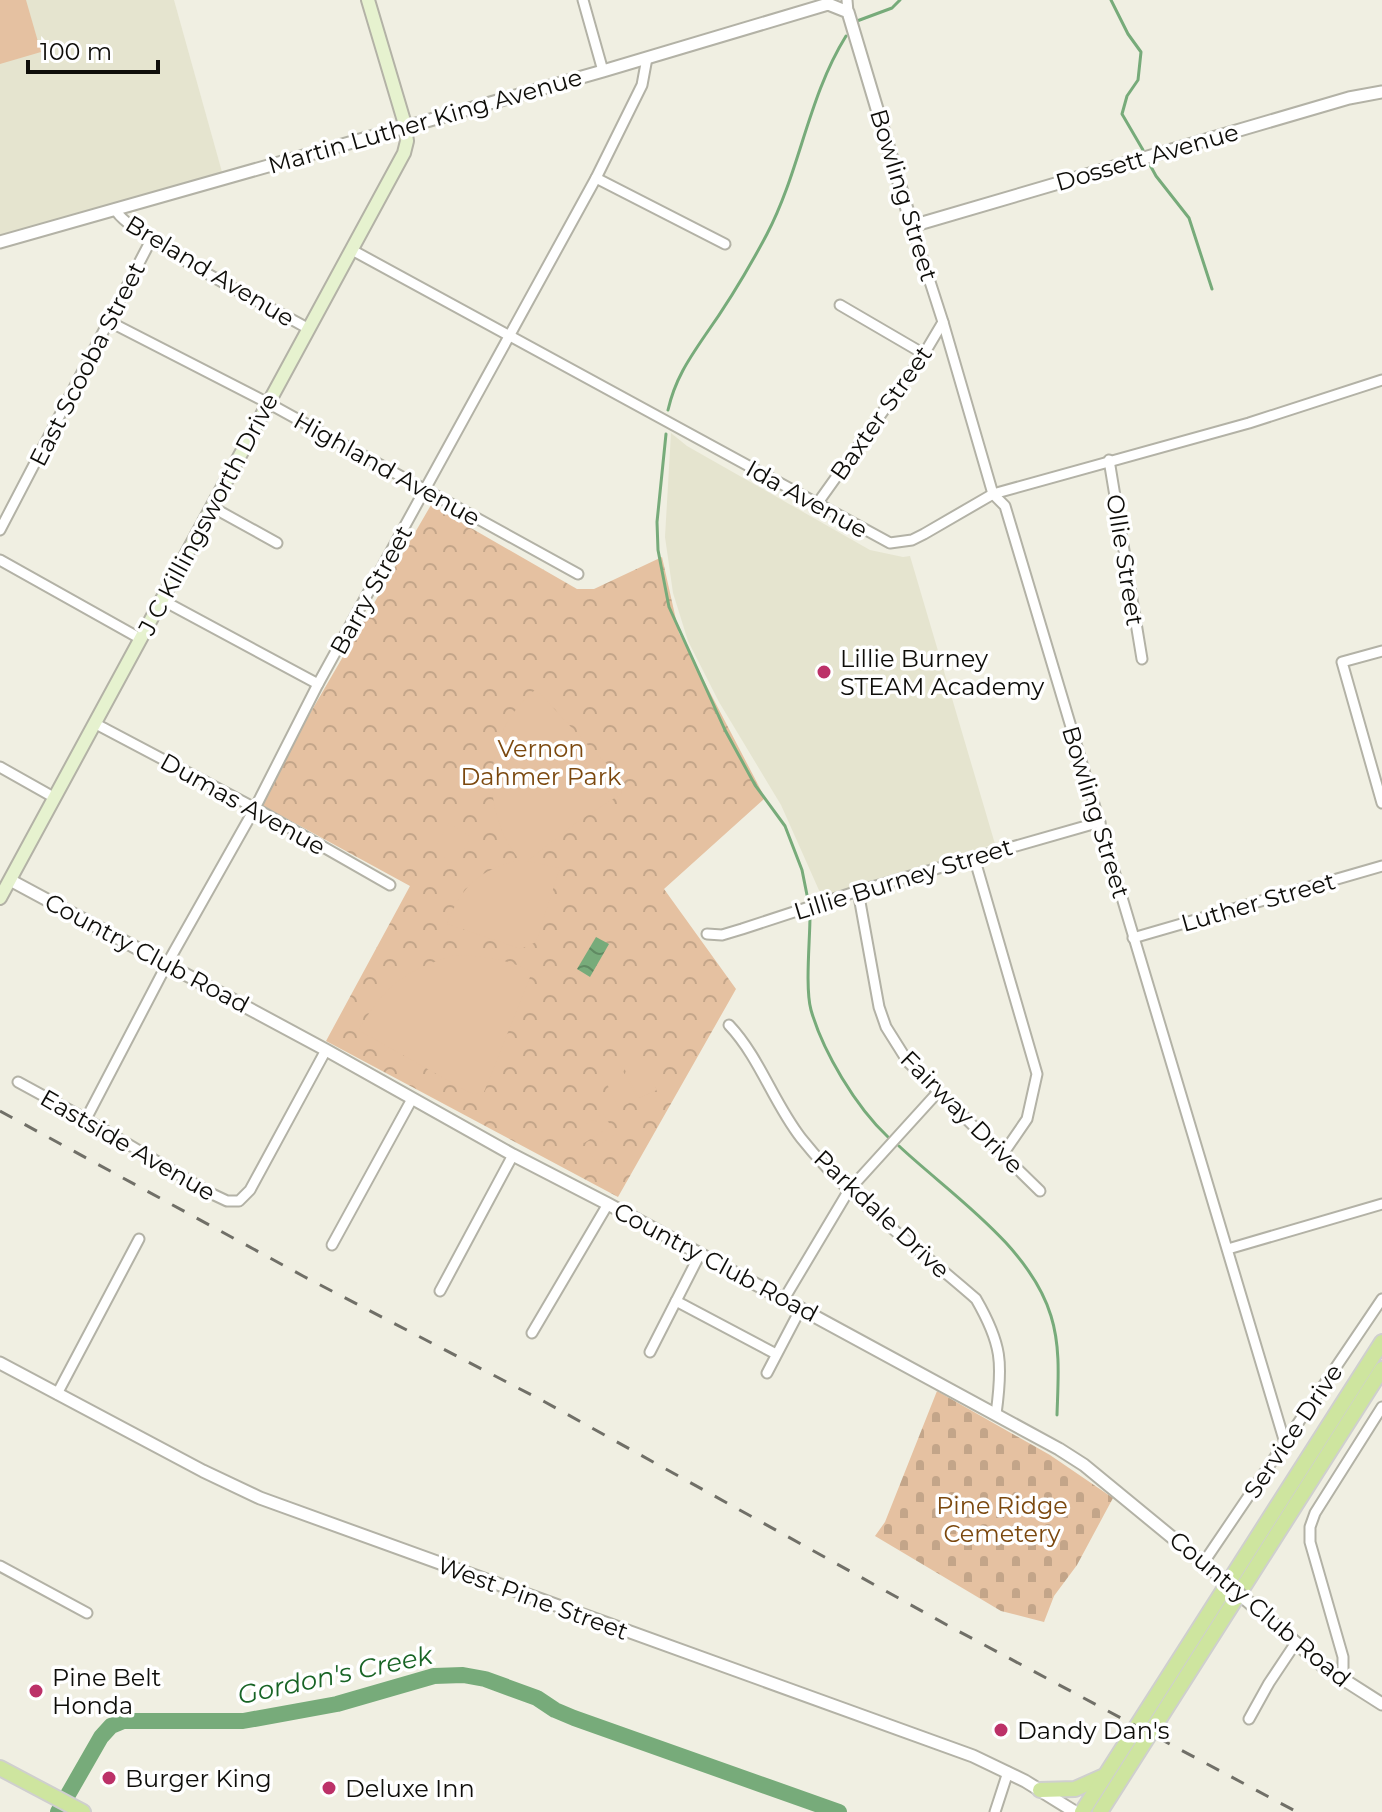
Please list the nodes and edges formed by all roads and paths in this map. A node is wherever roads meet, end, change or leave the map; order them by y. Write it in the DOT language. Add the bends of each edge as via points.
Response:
graph roads {
  1 [pos="368,0"];
  2 [pos="583,0"];
  3 [pos="847,6"];
  4 [pos="647,58"];
  5 [pos="603,71"];
  6 [pos="1382,92"];
  7 [pos="405,127"];
  8 [pos="596,178"];
  9 [pos="115,209"];
  10 [pos="912,226"];
  11 [pos="151,240"];
  12 [pos="0,242"];
  13 [pos="725,244"];
  14 [pos="352,250"];
  15 [pos="840,305"];
  16 [pos="110,322"];
  17 [pos="943,322"];
  18 [pos="309,329"];
  19 [pos="511,335"];
  20 [pos="924,354"];
  21 [pos="1382,380"];
  22 [pos="268,403"];
  23 [pos="1109,460"];
  24 [pos="426,491"];
  25 [pos="993,494"];
  26 [pos="817,504"];
  27 [pos="212,507"];
  28 [pos="0,530"];
  29 [pos="277,543"];
  30 [pos="0,560"];
  31 [pos="578,574"];
  32 [pos="162,600"];
  33 [pos="141,639"];
  34 [pos="1382,651"];
  35 [pos="1142,659"];
  36 [pos="318,684"];
  37 [pos="96,724"];
  38 [pos="0,767"];
  39 [pos="55,798"];
  40 [pos="1382,803"];
  41 [pos="255,808"];
  42 [pos="1100,822"];
  43 [pos="974,857"];
  44 [pos="1382,866"];
  45 [pos="10,880"];
  46 [pos="390,885"];
  47 [pos="858,891"];
  48 [pos="0,898"];
  49 [pos="707,934"];
  50 [pos="1133,938"];
  51 [pos="167,964"];
  52 [pos="729,1025"];
  53 [pos="326,1050"];
  54 [pos="18,1082"];
  55 [pos="938,1092"];
  56 [pos="412,1099"];
  57 [pos="86,1119"];
  58 [pos="1003,1154"];
  59 [pos="513,1155"];
  60 [pos="849,1190"];
  61 [pos="1040,1191"];
  62 [pos="608,1204"];
  63 [pos="1382,1204"];
  64 [pos="139,1239"];
  65 [pos="332,1245"];
  66 [pos="1228,1249"];
  67 [pos="700,1254"];
  68 [pos="440,1291"];
  69 [pos="784,1299"];
  70 [pos="1382,1299"];
  71 [pos="676,1301"];
  72 [pos="801,1308"];
  73 [pos="532,1333"];
  74 [pos="1382,1342"];
  75 [pos="650,1352"];
  76 [pos="776,1354"];
  77 [pos="0,1363"];
  78 [pos="1382,1369"];
  79 [pos="767,1373"];
  80 [pos="57,1394"];
  81 [pos="1382,1407"];
  82 [pos="996,1414"];
  83 [pos="1285,1443"];
  84 [pos="1204,1562"];
  85 [pos="0,1566"];
  86 [pos="87,1613"];
  87 [pos="1295,1644"];
  88 [pos="1343,1681"];
  89 [pos="1382,1704"];
  90 [pos="1249,1719"];
  91 [pos="0,1768"];
  92 [pos="1008,1772"];
  93 [pos="1106,1775"];
  94 [pos="1040,1790"];
  95 [pos="79,1810"];
  96 [pos="995,1812"];
  97 [pos="1075,1812"];
  98 [pos="1082,1812"];
  99 [pos="1100,1812"];
  1 -- 7 [label="main road"];
  2 -- 5 [label="street"];
  3 -- 4 [label="street, Martin Luther King Avenue" via="828,4"];
  3 -- 10 [label="street, Bowling Street"];
  4 -- 5 [label="street, Martin Luther King Avenue"];
  4 -- 8 [label="street, Barry Street" via="642,85"];
  5 -- 7 [label="street, Martin Luther King Avenue"];
  6 -- 10 [label="street, Dossett Avenue"];
  7 -- 9 [label="street, Martin Luther King Avenue"];
  7 -- 14 [label="main road, J C Killingsworth Drive" via="404,153"];
  8 -- 13 [label="street"];
  8 -- 19 [label="street, Barry Street"];
  9 -- 11 [label="street, Breland Avenue" via="123,222"];
  9 -- 12 [label="street, Martin Luther King Avenue"];
  10 -- 17 [label="street, Bowling Street"];
  11 -- 16 [label="street, East Scooba Street"];
  11 -- 18 [label="street, Breland Avenue"];
  14 -- 18 [label="main road, J C Killingsworth Drive"];
  14 -- 19 [label="street, Ida Avenue"];
  15 -- 20 [label="street"];
  16 -- 22 [label="street, Highland Avenue"];
  16 -- 28 [label="street, East Scooba Street"];
  17 -- 20 [label="street, Baxter Street"];
  17 -- 25 [label="street, Bowling Street"];
  18 -- 22 [label="main road, J C Killingsworth Drive"];
  19 -- 24 [label="street, Barry Street"];
  19 -- 26 [label="street, Ida Avenue"];
  20 -- 26 [label="street, Baxter Street"];
  21 -- 23 [label="street, Ida Avenue"];
  22 -- 24 [label="street, Highland Avenue"];
  22 -- 27 [label="main road, J C Killingsworth Drive"];
  23 -- 25 [label="street, Ida Avenue"];
  23 -- 35 [label="street, Ollie Street"];
  24 -- 31 [label="street, Highland Avenue"];
  24 -- 36 [label="street, Barry Street"];
  25 -- 26 [label="street, Ida Avenue" via="901,542 882,540"];
  25 -- 42 [label="street, Bowling Street" via="1005,506"];
  27 -- 29 [label="street"];
  27 -- 32 [label="main road, J C Killingsworth Drive"];
  30 -- 33 [label="street"];
  32 -- 33 [label="main road, J C Killingsworth Drive"];
  32 -- 36 [label="street"];
  33 -- 37 [label="main road, J C Killingsworth Drive"];
  34 -- 40 [label="street" via="1342,662"];
  36 -- 41 [label="street, Barry Street"];
  37 -- 39 [label="main road, J C Killingsworth Drive"];
  37 -- 41 [label="street, Dumas Avenue"];
  38 -- 39 [label="street"];
  39 -- 45 [label="main road, J C Killingsworth Drive"];
  41 -- 46 [label="street, Dumas Avenue"];
  41 -- 51 [label="street, Barry Street"];
  42 -- 43 [label="street, Lillie Burney Street"];
  42 -- 50 [label="street, Bowling Street"];
  43 -- 47 [label="street, Lillie Burney Street"];
  43 -- 58 [label="street" via="1037,1074 1027,1119"];
  44 -- 50 [label="street, Luther Street"];
  45 -- 48 [label="main road, J C Killingsworth Drive"];
  45 -- 51 [label="street, Country Club Road"];
  47 -- 49 [label="street, Lillie Burney Street" via="722,935"];
  47 -- 55 [label="street, Fairway Drive" via="886,1027 908,1062"];
  50 -- 66 [label="street, Bowling Street"];
  51 -- 53 [label="street, Country Club Road"];
  51 -- 57 [label="street, Barry Street"];
  52 -- 60 [label="street, Parkdale Drive" via="757,1060 785,1116"];
  53 -- 56 [label="street, Country Club Road"];
  53 -- 57 [label="street, Eastside Avenue" via="250,1190 239,1201 210,1193"];
  54 -- 57 [label="street, Eastside Avenue"];
  55 -- 58 [label="street, Fairway Drive"];
  55 -- 60 [label="street"];
  56 -- 59 [label="street, Country Club Road"];
  56 -- 65 [label="street"];
  58 -- 61 [label="street, Fairway Drive"];
  59 -- 62 [label="street, Country Club Road"];
  59 -- 68 [label="street"];
  60 -- 69 [label="street"];
  60 -- 82 [label="street, Parkdale Drive" via="976,1299 1001,1362"];
  62 -- 67 [label="street, Country Club Road"];
  62 -- 73 [label="street"];
  63 -- 66 [label="street"];
  64 -- 80 [label="street"];
  66 -- 83 [label="street, Bowling Street"];
  67 -- 69 [label="street, Country Club Road"];
  67 -- 71 [label="street"];
  69 -- 72 [label="street, Country Club Road"];
  70 -- 83 [label="street, Service Drive"];
  71 -- 75 [label="street"];
  71 -- 76 [label="street"];
  72 -- 76 [label="street"];
  72 -- 82 [label="street, Country Club Road"];
  74 -- 93 [label="main road"];
  76 -- 79 [label="street"];
  77 -- 80 [label="street, West Pine Street"];
  78 -- 99 [label="main road"];
  80 -- 92 [label="street, West Pine Street" via="260,1498"];
  81 -- 88 [label="street" via="1310,1527 1343,1657"];
  82 -- 84 [label="street, Country Club Road" via="1084,1465"];
  83 -- 84 [label="street, Service Drive"];
  84 -- 87 [label="street, Country Club Road, bridge"];
  85 -- 86 [label="street"];
  87 -- 88 [label="street, Country Club Road"];
  87 -- 90 [label="street"];
  88 -- 89 [label="street, Country Club Road"];
  91 -- 95 [label="main road"];
  92 -- 94 [label="street, West Pine Street"];
  92 -- 96 [label="street"];
  93 -- 94 [label="main road" via="1075,1789"];
  93 -- 98 [label="main road"];
  94 -- 97 [label="street, West Pine Street"];
}
